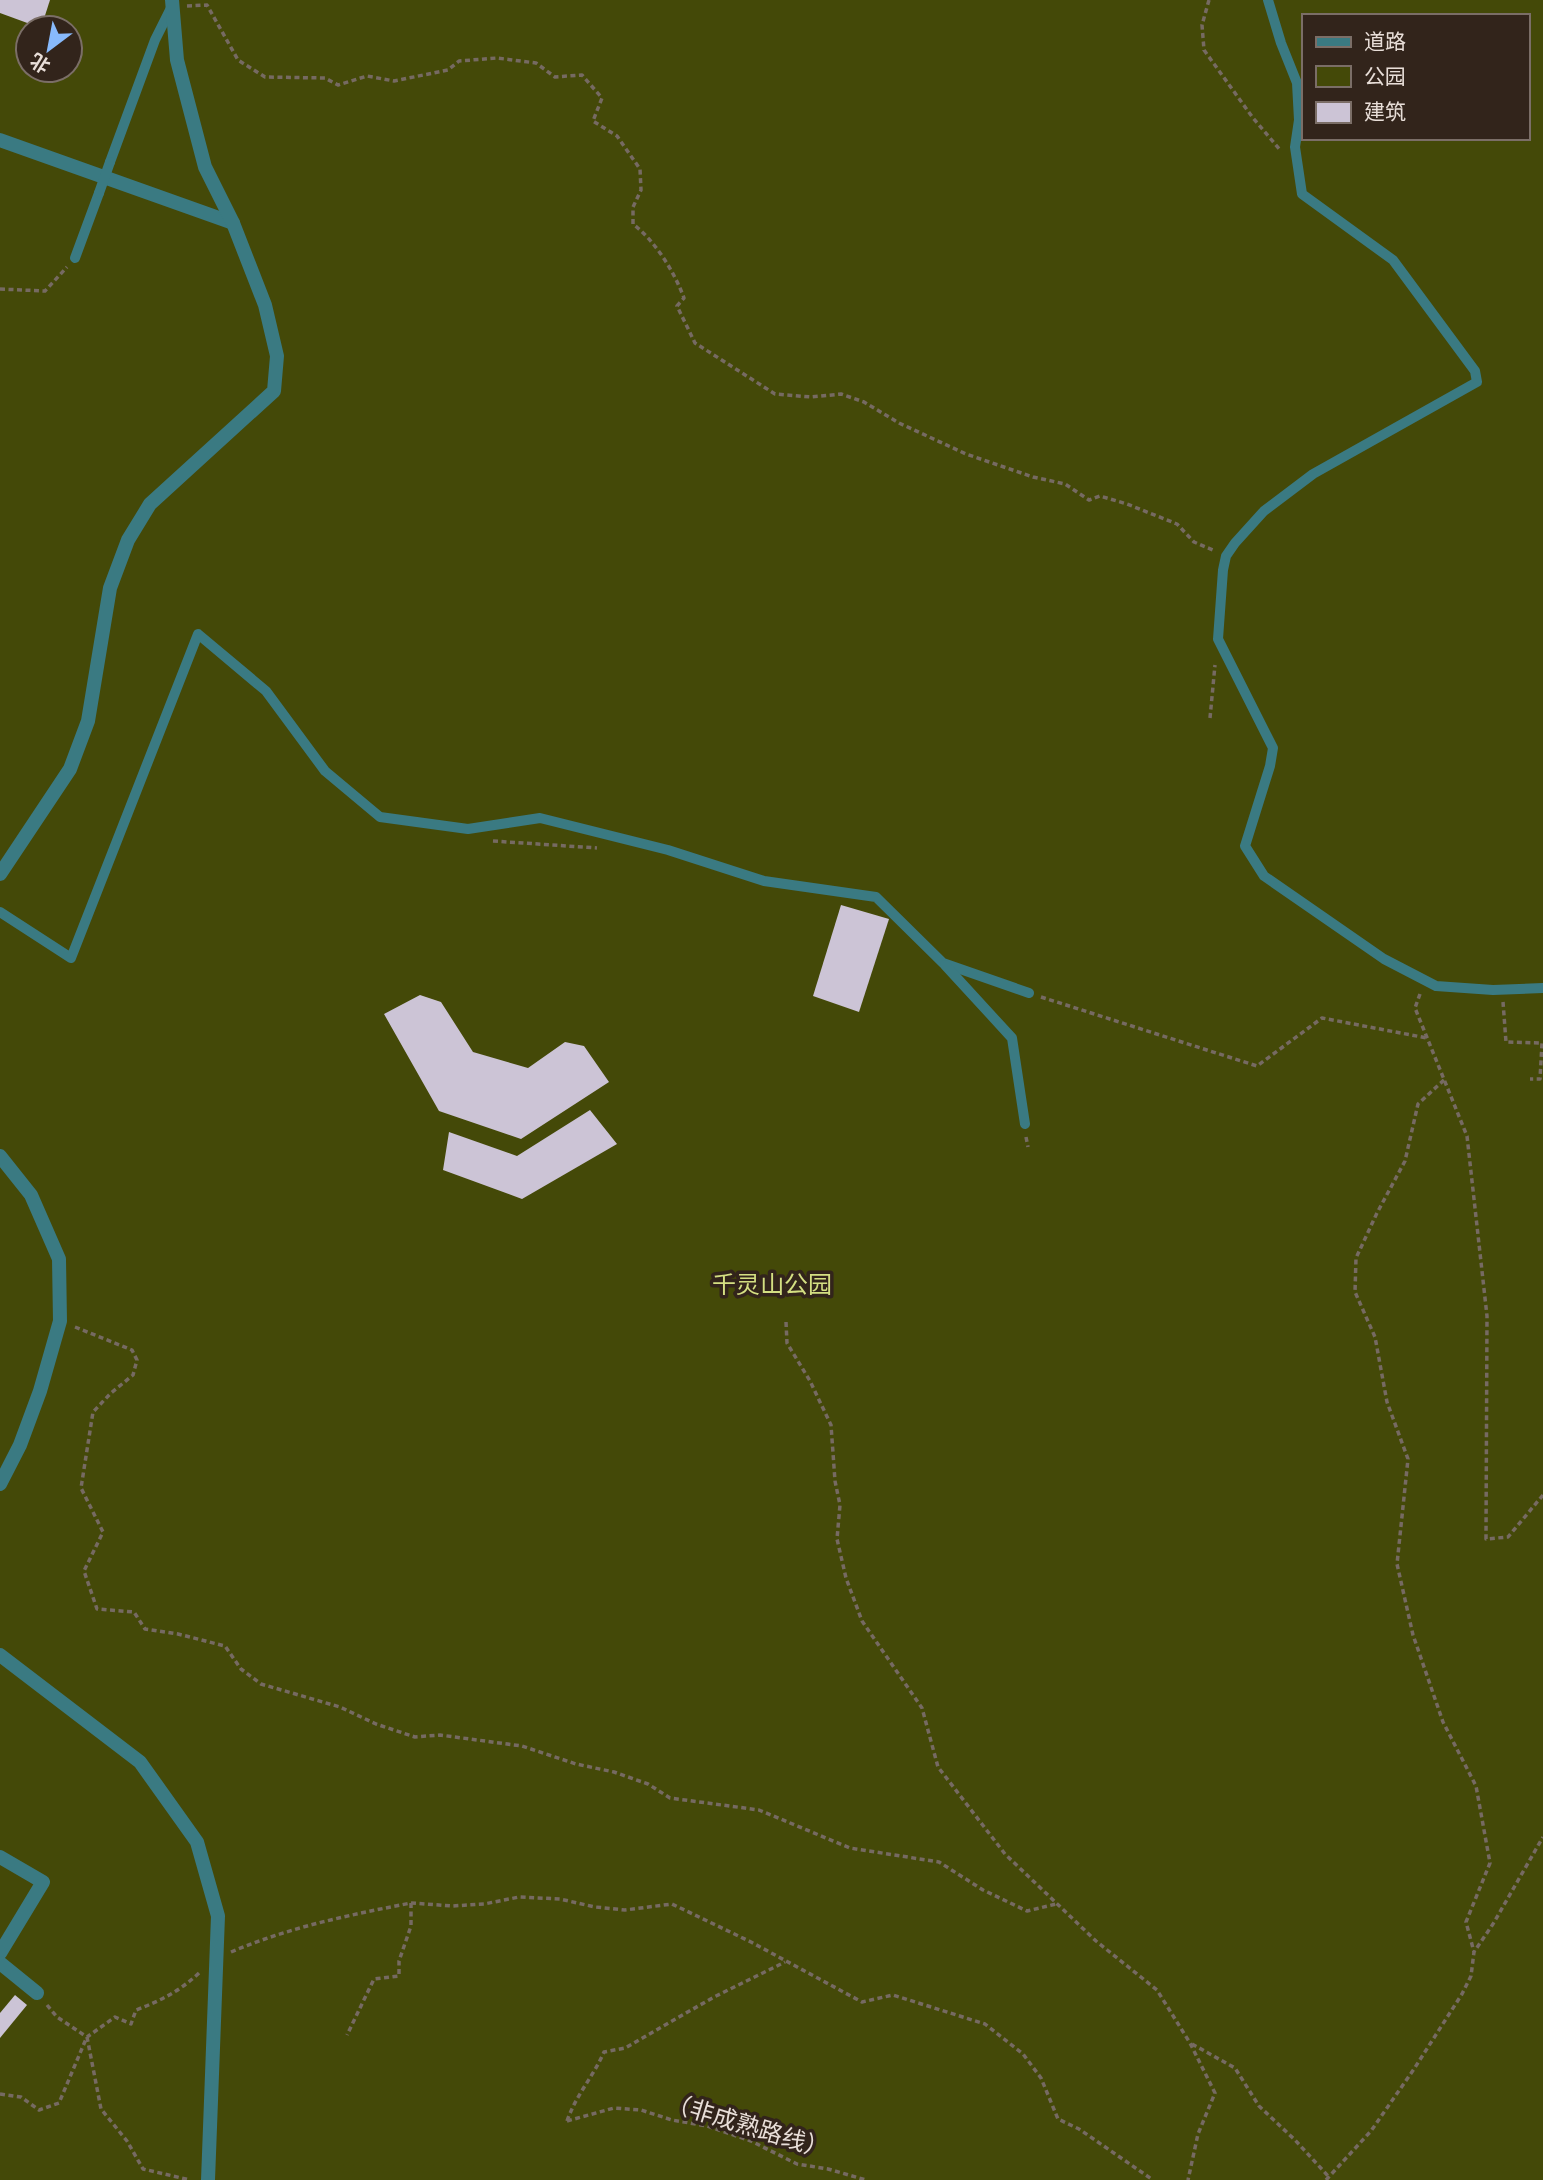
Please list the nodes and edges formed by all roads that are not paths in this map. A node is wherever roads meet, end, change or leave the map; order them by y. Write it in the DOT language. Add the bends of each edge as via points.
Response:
graph roads {
  1 [pos="1268,0"];
  2 [pos="172,3"];
  3 [pos="0,141"];
  4 [pos="233,223"];
  5 [pos="75,258"];
  6 [pos="0,874"];
  7 [pos="0,912"];
  8 [pos="943,963"];
  9 [pos="1543,988"];
  10 [pos="1028,993"];
  11 [pos="1025,1124"];
  12 [pos="0,1156"];
  13 [pos="0,1483"];
  14 [pos="0,1655"];
  15 [pos="0,1857"];
  16 [pos="0,1953"];
  17 [pos="0,1963"];
  18 [pos="37,1993"];
  19 [pos="208,2180"];
  1 -- 9 [label="lane" via="1297,83 1295,147 1302,194 1392,260 1475,371 1476,382 1313,474 1264,511 1226,556 1218,639 1273,748 1245,846 1264,876 1384,959 1425,981 1436,986 1503,990"];
  2 -- 4 [label="street" via="177,60 205,167"];
  2 -- 5 [label="lane, bridge"];
  3 -- 4 [label="street"];
  4 -- 6 [label="street" via="268,318 277,356 274,391 150,504 128,540 110,588 88,722 70,769"];
  7 -- 8 [label="lane" via="71,958 198,634 266,691 326,771 380,817 468,830 540,818 668,850 764,881 876,897"];
  8 -- 10 [label="lane"];
  8 -- 11 [label="lane" via="1012,1038"];
  12 -- 13 [label="street" via="31,1195 59,1259 60,1321 40,1391"];
  14 -- 19 [label="street" via="140,1762 197,1842 218,1916"];
  15 -- 16 [label="street" via="43,1882"];
  17 -- 18 [label="street"];
}
